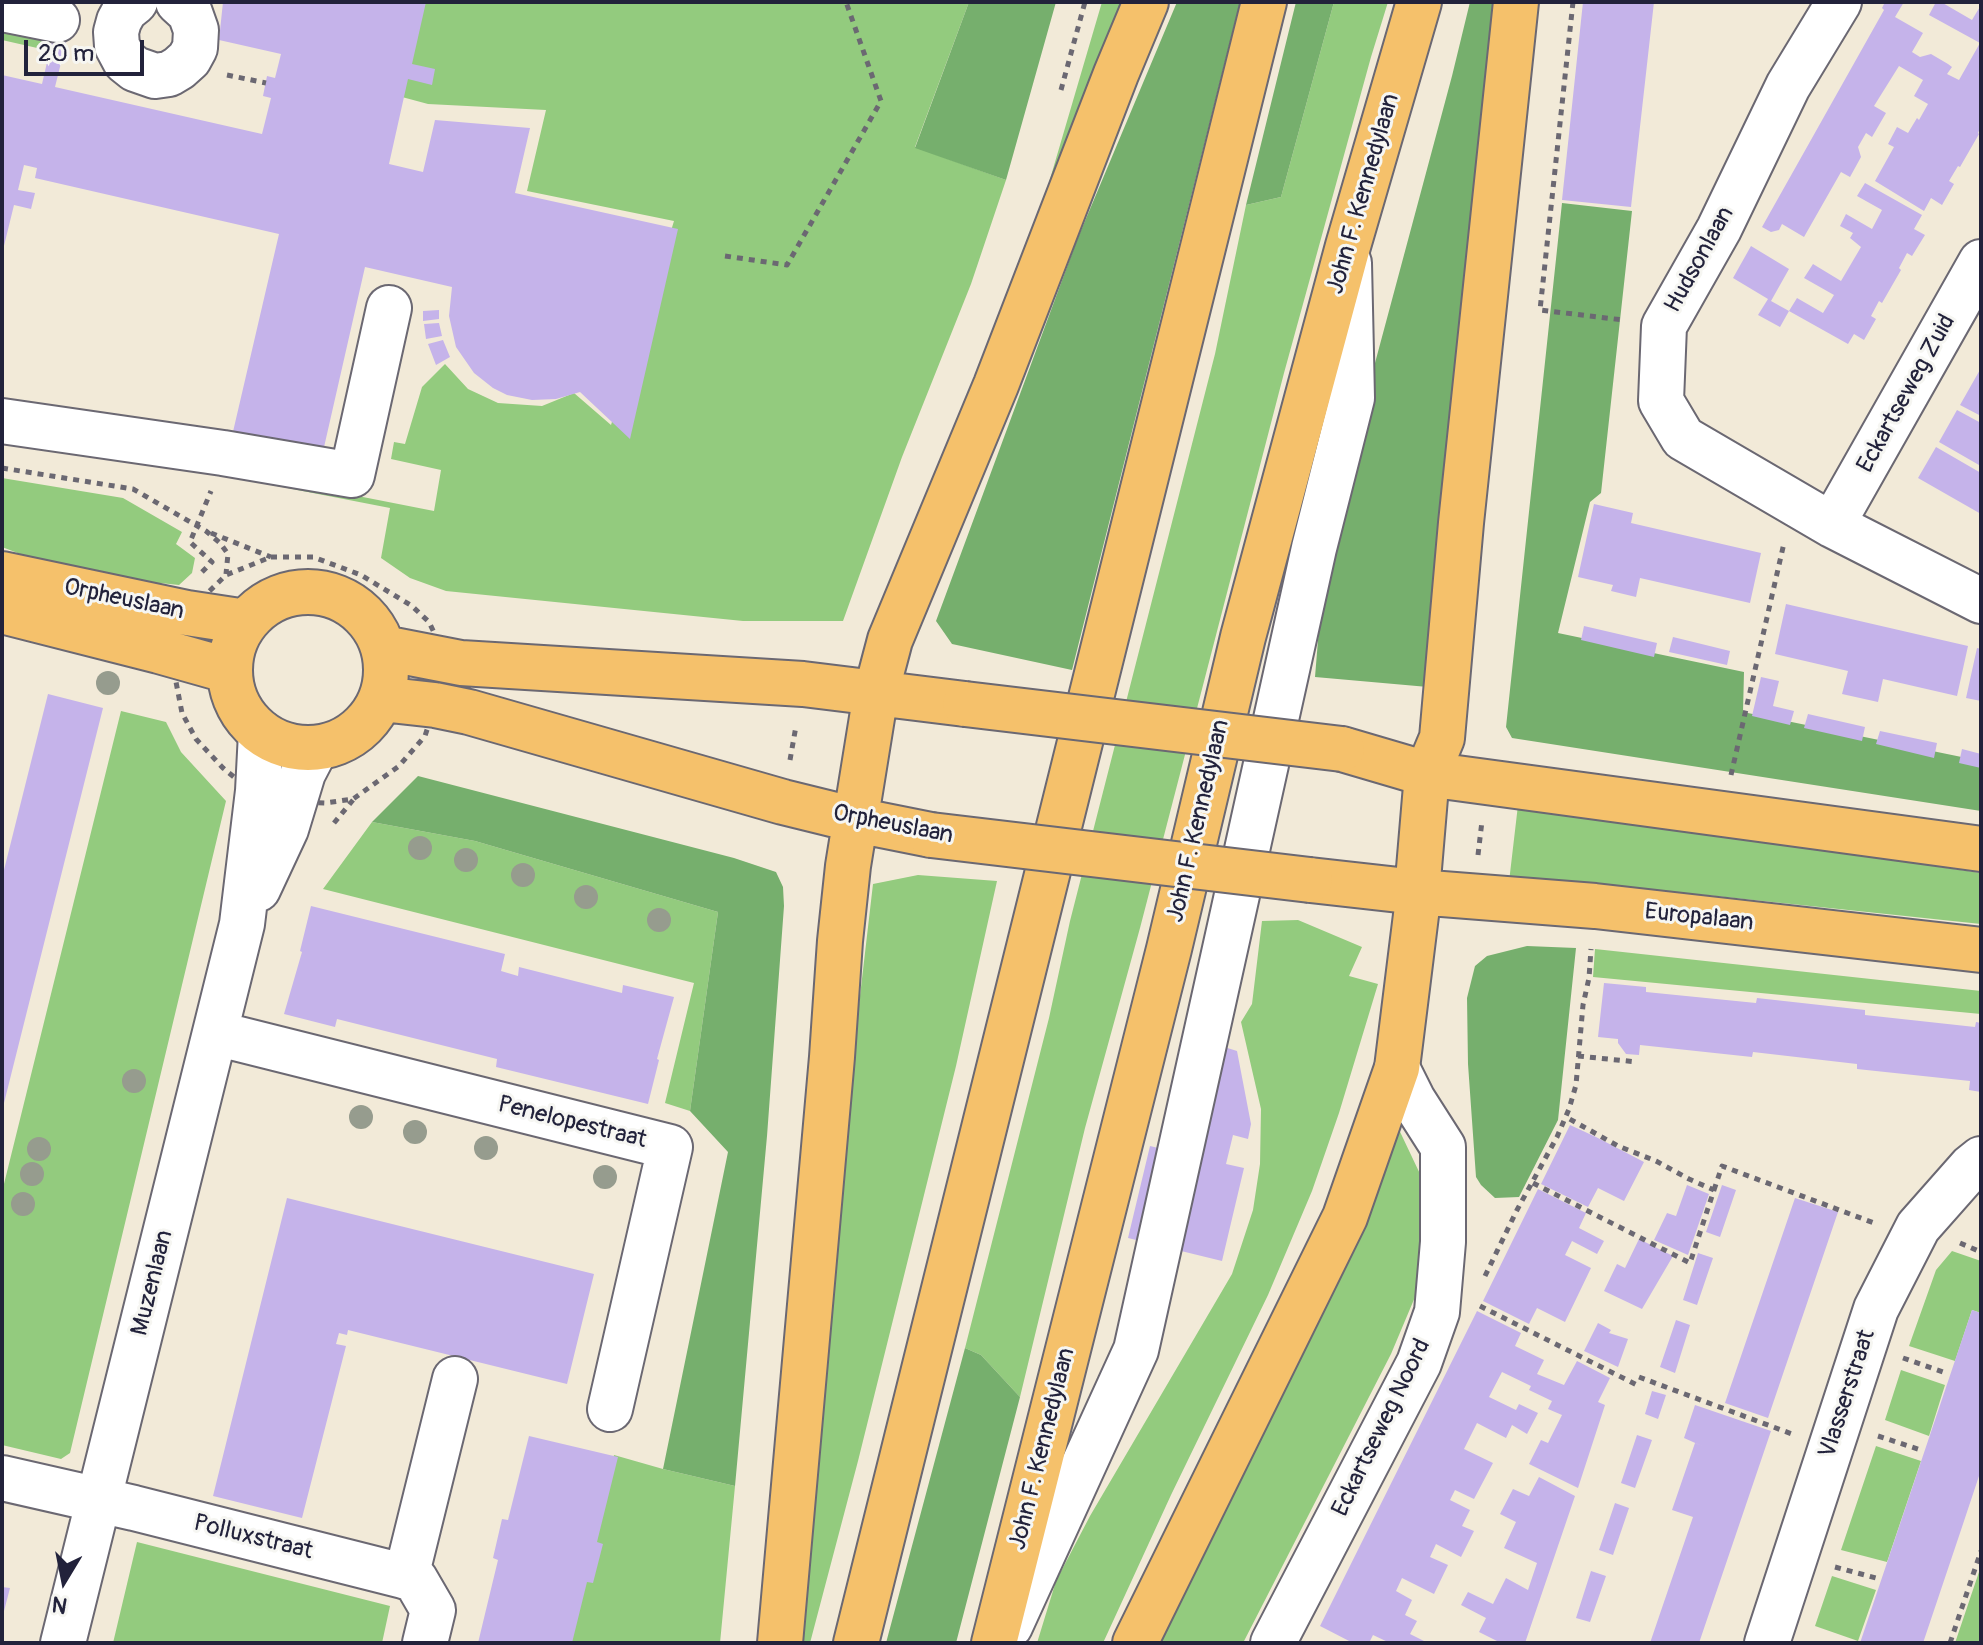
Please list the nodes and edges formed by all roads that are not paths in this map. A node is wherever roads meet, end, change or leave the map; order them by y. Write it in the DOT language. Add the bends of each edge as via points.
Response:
graph roads {
  1 [pos="178,2"];
  2 [pos="1146,2"];
  3 [pos="1264,2"];
  4 [pos="1419,2"];
  5 [pos="1516,2"];
  6 [pos="1839,2"];
  7 [pos="2,9"];
  8 [pos="126,17"];
  9 [pos="1348,246"];
  10 [pos="1981,262"];
  11 [pos="389,308"];
  12 [pos="2,421"];
  13 [pos="1816,516"];
  14 [pos="2,574"];
  15 [pos="1981,601"];
  16 [pos="2,611"];
  17 [pos="246,622"];
  18 [pos="384,648"];
  19 [pos="230,671"];
  20 [pos="876,693"];
  21 [pos="381,699"];
  22 [pos="261,733"];
  23 [pos="316,748"];
  24 [pos="1427,774"];
  25 [pos="856,820"];
  26 [pos="1981,849"];
  27 [pos="1417,892"];
  28 [pos="242,924"];
  29 [pos="1981,950"];
  30 [pos="215,1033"];
  31 [pos="1397,1068"];
  32 [pos="1976,1163"];
  33 [pos="455,1379"];
  34 [pos="610,1409"];
  35 [pos="2,1478"];
  36 [pos="99,1500"];
  37 [pos="406,1577"];
  38 [pos="63,1643"];
  39 [pos="425,1643"];
  40 [pos="780,1643"];
  41 [pos="856,1643"];
  42 [pos="994,1643"];
  43 [pos="1002,1643"];
  44 [pos="1135,1643"];
  45 [pos="1273,1643"];
  46 [pos="1767,1643"];
  1 -- 8 [label="street" via="190,13 195,48 169,74 155,76 125,61 117,46"];
  2 -- 20 [label="main road" via="890,640"];
  3 -- 41 [label="main road"];
  4 -- 9 [label="main road, John F. Kennedylaan"];
  5 -- 24 [label="main road" via="1442,738"];
  6 -- 13 [label="street, Hudsonlaan" via="1788,86 1719,229 1664,326 1661,401 1683,438"];
  7 -- 8 [label="street" via="64,21"];
  9 -- 42 [label="main road, John F. Kennedylaan" via="1243,637"];
  9 -- 43 [label="street" via="1352,398 1136,1350"];
  10 -- 13 [label="street, Eckartseweg Zuid"];
  11 -- 12 [label="street" via="352,475"];
  13 -- 15 [label="street, Hudsonlaan"];
  14 -- 17 [label="main road, Orpheuslaan"];
  16 -- 19 [label="main road, Orpheuslaan"];
  17 -- 18 [label="main road" via="281,596 323,592 362,612"];
  17 -- 19 [label="main road" via="231,654"];
  18 -- 20 [label="main road" via="477,664"];
  18 -- 21 [label="main road" via="387,666"];
  19 -- 22 [label="main road" via="238,706"];
  20 -- 24 [label="main road, bridge" via="1342,749"];
  20 -- 25 [label="main road"];
  21 -- 23 [label="main road" via="355,733"];
  21 -- 25 [label="main road, Orpheuslaan" via="469,712"];
  22 -- 23 [label="main road" via="297,748"];
  22 -- 28 [label="street, Muzenlaan"];
  23 -- 28 [label="street, Muzenlaan"];
  24 -- 26 [label="main road"];
  24 -- 27 [label="main road"];
  25 -- 27 [label="main road, Orpheuslaan, bridge" via="931,835"];
  25 -- 40 [label="main road" via="840,941"];
  27 -- 29 [label="main road, Europalaan" via="1595,906"];
  27 -- 31 [label="main road"];
  28 -- 30 [label="street, Muzenlaan"];
  30 -- 34 [label="street, Penelopestraat" via="670,1147"];
  30 -- 36 [label="street, Muzenlaan"];
  31 -- 44 [label="main road" via="1345,1217"];
  31 -- 45 [label="street, Eckartseweg Noord" via="1443,1147 1437,1312 1419,1363"];
  32 -- 46 [label="street, Vlasserstraat" via="1918,1227 1876,1309"];
  33 -- 37 [label="street"];
  35 -- 36 [label="street, Polluxstraat"];
  36 -- 37 [label="street, Polluxstraat"];
  36 -- 38 [label="street, Muzenlaan"];
  37 -- 39 [label="street" via="415,1579 433,1610"];
}
